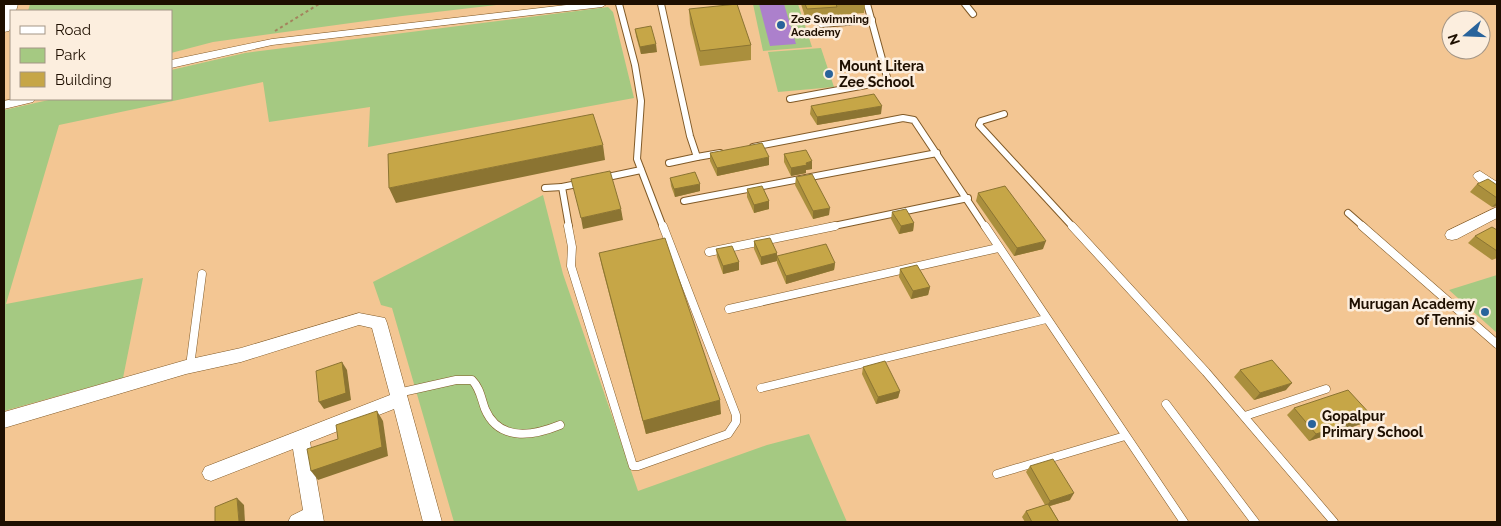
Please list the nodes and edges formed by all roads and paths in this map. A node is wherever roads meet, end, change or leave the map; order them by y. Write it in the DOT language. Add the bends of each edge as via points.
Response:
graph roads {
  1 [pos="11,4"];
  2 [pos="319,4"];
  3 [pos="602,4"];
  4 [pos="619,4"];
  5 [pos="662,4"];
  6 [pos="867,4"];
  7 [pos="965,4"];
  8 [pos="972,14"];
  9 [pos="872,20"];
  10 [pos="821,24"];
  11 [pos="4,28"];
  12 [pos="274,32"];
  13 [pos="172,64"];
  14 [pos="790,99"];
  15 [pos="25,100"];
  16 [pos="4,105"];
  17 [pos="1004,114"];
  18 [pos="744,148"];
  19 [pos="725,152"];
  20 [pos="937,153"];
  21 [pos="697,157"];
  22 [pos="669,163"];
  23 [pos="641,170"];
  24 [pos="1480,176"];
  25 [pos="595,180"];
  26 [pos="586,182"];
  27 [pos="562,187"];
  28 [pos="545,188"];
  29 [pos="1497,189"];
  30 [pos="968,198"];
  31 [pos="684,201"];
  32 [pos="1497,212"];
  33 [pos="1348,213"];
  34 [pos="1452,235"];
  35 [pos="998,248"];
  36 [pos="709,252"];
  37 [pos="202,274"];
  38 [pos="729,309"];
  39 [pos="1046,319"];
  40 [pos="1497,344"];
  41 [pos="190,366"];
  42 [pos="761,388"];
  43 [pos="1326,389"];
  44 [pos="399,396"];
  45 [pos="1166,404"];
  46 [pos="1245,416"];
  47 [pos="4,420"];
  48 [pos="560,425"];
  49 [pos="1125,436"];
  50 [pos="300,438"];
  51 [pos="211,473"];
  52 [pos="997,474"];
  53 [pos="309,520"];
  54 [pos="433,522"];
  55 [pos="1184,522"];
  56 [pos="1255,522"];
  57 [pos="1334,522"];
  1 -- 11 [label="street"];
  2 -- 12 [label="path"];
  3 -- 13 [label="street" via="272,42"];
  4 -- 23 [label="lane" via="641,101 637,159"];
  5 -- 21 [label="lane"];
  6 -- 9 [label="lane"];
  7 -- 8 [label="lane"];
  9 -- 10 [label="lane"];
  9 -- 14 [label="lane" via="888,81"];
  15 -- 16 [label="street"];
  17 -- 46 [label="lane" via="981,121 980,125"];
  18 -- 20 [label="lane" via="908,118 918,124"];
  19 -- 21 [label="lane"];
  20 -- 30 [label="lane"];
  20 -- 31 [label="lane"];
  21 -- 22 [label="lane"];
  23 -- 25 [label="lane"];
  23 -- 27 [label="lane" via="736,422 728,434 638,466 631,463 572,266"];
  24 -- 29 [label="street"];
  26 -- 27 [label="lane"];
  27 -- 28 [label="lane"];
  30 -- 35 [label="lane"];
  30 -- 36 [label="lane"];
  32 -- 34 [label="street"];
  33 -- 40 [label="lane"];
  35 -- 38 [label="lane"];
  35 -- 39 [label="lane"];
  37 -- 41 [label="lane"];
  39 -- 42 [label="lane"];
  39 -- 49 [label="lane"];
  41 -- 44 [label="street" via="241,355 359,319 378,323"];
  41 -- 47 [label="street"];
  43 -- 46 [label="lane"];
  44 -- 48 [label="lane" via="456,380 472,380 478,387 485,410 498,426 519,434 536,434"];
  44 -- 50 [label="street"];
  44 -- 54 [label="street"];
  45 -- 56 [label="lane"];
  46 -- 57 [label="lane"];
  49 -- 52 [label="lane"];
  49 -- 55 [label="lane"];
  50 -- 51 [label="street"];
  50 -- 53 [label="street"];
}
